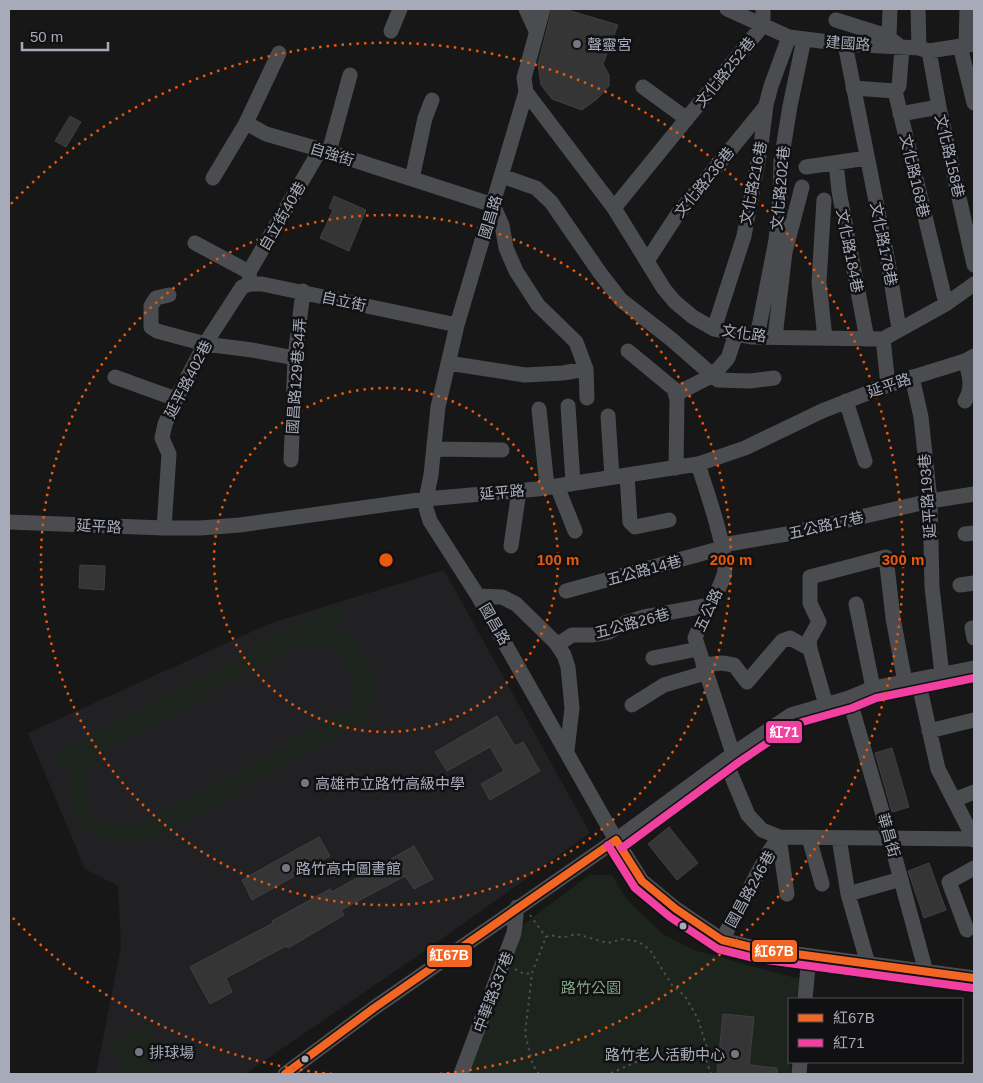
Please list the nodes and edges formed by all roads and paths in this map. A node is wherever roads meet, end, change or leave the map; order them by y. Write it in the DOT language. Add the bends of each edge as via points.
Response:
graph roads {
  1 [pos="400,9"];
  2 [pos="526,9"];
  3 [pos="543,9"];
  4 [pos="726,9"];
  5 [pos="764,9"];
  6 [pos="890,9"];
  7 [pos="918,9"];
  8 [pos="966,9"];
  9 [pos="837,14"];
  10 [pos="763,25"];
  11 [pos="391,31"];
  12 [pos="536,31"];
  13 [pos="789,37"];
  14 [pos="889,37"];
  15 [pos="804,39"];
  16 [pos="839,44"];
  17 [pos="967,45"];
  18 [pos="902,48"];
  19 [pos="924,50"];
  20 [pos="279,53"];
  21 [pos="350,75"];
  22 [pos="643,87"];
  23 [pos="853,88"];
  24 [pos="895,91"];
  25 [pos="526,92"];
  26 [pos="432,100"];
  27 [pos="974,103"];
  28 [pos="766,105"];
  29 [pos="939,106"];
  30 [pos="900,114"];
  31 [pos="686,119"];
  32 [pos="246,123"];
  33 [pos="325,151"];
  34 [pos="867,158"];
  35 [pos="836,163"];
  36 [pos="806,167"];
  37 [pos="502,176"];
  38 [pos="213,178"];
  39 [pos="412,179"];
  40 [pos="802,187"];
  41 [pos="824,200"];
  42 [pos="493,205"];
  43 [pos="614,208"];
  44 [pos="195,243"];
  45 [pos="647,261"];
  46 [pos="974,265"];
  47 [pos="250,278"];
  48 [pos="974,284"];
  49 [pos="303,291"];
  50 [pos="169,295"];
  51 [pos="946,304"];
  52 [pos="457,325"];
  53 [pos="714,329"];
  54 [pos="899,329"];
  55 [pos="736,334"];
  56 [pos="757,337"];
  57 [pos="775,337"];
  58 [pos="825,338"];
  59 [pos="875,339"];
  60 [pos="205,344"];
  61 [pos="628,350"];
  62 [pos="295,358"];
  63 [pos="970,358"];
  64 [pos="448,363"];
  65 [pos="586,369"];
  66 [pos="713,375"];
  67 [pos="115,377"];
  68 [pos="912,377"];
  69 [pos="774,378"];
  70 [pos="888,384"];
  71 [pos="676,394"];
  72 [pos="587,398"];
  73 [pos="176,399"];
  74 [pos="846,401"];
  75 [pos="964,401"];
  76 [pos="568,406"];
  77 [pos="539,409"];
  78 [pos="608,416"];
  79 [pos="434,449"];
  80 [pos="502,450"];
  81 [pos="291,460"];
  82 [pos="864,460"];
  83 [pos="698,464"];
  84 [pos="676,468"];
  85 [pos="627,475"];
  86 [pos="612,477"];
  87 [pos="573,483"];
  88 [pos="552,487"];
  89 [pos="519,491"];
  90 [pos="974,494"];
  91 [pos="426,499"];
  92 [pos="930,501"];
  93 [pos="669,520"];
  94 [pos="9,522"];
  95 [pos="164,528"];
  96 [pos="574,531"];
  97 [pos="511,546"];
  98 [pos="722,546"];
  99 [pos="566,591"];
  100 [pos="478,596"];
  101 [pos="856,604"];
  102 [pos="710,605"];
  103 [pos="557,645"];
  104 [pos="698,649"];
  105 [pos="810,649"];
  106 [pos="653,658"];
  107 [pos="974,668"];
  108 [pos="704,669"];
  109 [pos="942,676"];
  110 [pos="912,681"];
  111 [pos="873,688"];
  112 [pos="849,698"];
  113 [pos="826,704"];
  114 [pos="632,705"];
  115 [pos="974,720"];
  116 [pos="929,731"];
  117 [pos="567,752"];
  118 [pos="729,757"];
  119 [pos="974,792"];
  120 [pos="954,800"];
  121 [pos="779,837"];
  122 [pos="809,838"];
  123 [pos="839,838"];
  124 [pos="890,838"];
  125 [pos="616,840"];
  126 [pos="974,840"];
  127 [pos="974,868"];
  128 [pos="901,879"];
  129 [pos="822,884"];
  130 [pos="787,894"];
  131 [pos="848,894"];
  132 [pos="520,905"];
  133 [pos="967,930"];
  134 [pos="546,937"];
  135 [pos="722,940"];
  136 [pos="809,956"];
  137 [pos="504,961"];
  138 [pos="868,964"];
  139 [pos="926,972"];
  140 [pos="532,973"];
  141 [pos="974,978"];
  142 [pos="805,998"];
  143 [pos="704,1054"];
  144 [pos="285,1074"];
  145 [pos="461,1074"];
  146 [pos="539,1074"];
  147 [pos="609,1074"];
  148 [pos="711,1074"];
  1 -- 11 [label="street"];
  2 -- 12 [label="street"];
  3 -- 12 [label="street, 國昌路"];
  4 -- 10 [label="street, 建國路"];
  5 -- 10 [label="street"];
  6 -- 14 [label="street"];
  7 -- 19 [label="street, 文化路158巷"];
  8 -- 17 [label="street"];
  9 -- 14 [label="street"];
  9 -- 16 [label="street, 文化路178巷"];
  10 -- 13 [label="street, 建國路"];
  10 -- 31 [label="street, 文化路252巷"];
  12 -- 25 [label="street, 國昌路" via="524,78"];
  13 -- 15 [label="street, 建國路"];
  13 -- 28 [label="street, 文化路216巷"];
  14 -- 18 [label="street"];
  15 -- 16 [label="street, 建國路"];
  15 -- 56 [label="street, 文化路202巷" via="781,161 776,240"];
  16 -- 18 [label="street, 建國路"];
  16 -- 23 [label="street, 文化路178巷"];
  17 -- 19 [label="street, 建國路"];
  17 -- 27 [label="street"];
  18 -- 19 [label="street, 建國路"];
  18 -- 24 [label="street, 文化路168巷" via="899,86"];
  19 -- 29 [label="street, 文化路158巷"];
  20 -- 32 [label="street"];
  21 -- 33 [label="street, 自立街40巷"];
  22 -- 31 [label="street, 文化路252巷"];
  23 -- 24 [label="street"];
  23 -- 34 [label="street, 文化路178巷"];
  24 -- 30 [label="street, 文化路168巷"];
  25 -- 37 [label="street, 國昌路"];
  25 -- 43 [label="street, 文化路"];
  26 -- 39 [label="street"];
  28 -- 45 [label="street, 文化路236巷" via="677,215"];
  28 -- 53 [label="street, 文化路216巷" via="744,236"];
  29 -- 30 [label="street"];
  29 -- 46 [label="street, 文化路158巷"];
  30 -- 51 [label="street, 文化路168巷"];
  31 -- 43 [label="street, 文化路252巷"];
  32 -- 33 [label="street, 自強街" via="266,134"];
  32 -- 38 [label="street"];
  33 -- 39 [label="street, 自強街"];
  33 -- 47 [label="street, 自立街40巷"];
  34 -- 35 [label="street"];
  34 -- 54 [label="street, 文化路178巷"];
  35 -- 36 [label="street"];
  35 -- 59 [label="street, 文化路184巷" via="839,191"];
  37 -- 42 [label="street, 國昌路"];
  37 -- 66 [label="street" via="536,188 551,202 621,300"];
  39 -- 42 [label="street, 自強街"];
  40 -- 57 [label="street" via="786,252"];
  41 -- 58 [label="street" via="819,282"];
  42 -- 52 [label="street, 國昌路"];
  42 -- 65 [label="street" via="516,270 538,305 576,342"];
  43 -- 45 [label="street, 文化路"];
  44 -- 47 [label="street"];
  45 -- 53 [label="street, 文化路" via="674,302"];
  47 -- 49 [label="street, 自立街" via="262,284"];
  47 -- 60 [label="street, 延平路402巷"];
  48 -- 51 [label="street"];
  49 -- 52 [label="street, 自立街"];
  49 -- 62 [label="street, 國昌路129巷34弄"];
  50 -- 60 [label="street" via="156,298 151,306 151,327 157,332"];
  51 -- 54 [label="street"];
  52 -- 64 [label="street, 國昌路"];
  53 -- 55 [label="street, 文化路"];
  54 -- 59 [label="street"];
  55 -- 56 [label="street, 文化路"];
  55 -- 66 [label="street" via="728,358"];
  56 -- 57 [label="street, 文化路"];
  57 -- 58 [label="street, 文化路"];
  58 -- 59 [label="street, 文化路"];
  59 -- 70 [label="street, 文化路184巷"];
  60 -- 62 [label="street"];
  60 -- 73 [label="street, 延平路402巷"];
  61 -- 71 [label="street"];
  62 -- 81 [label="street, 國昌路129巷34弄"];
  63 -- 68 [label="street, 延平路"];
  63 -- 75 [label="street" via="969,394"];
  64 -- 65 [label="street" via="525,375"];
  64 -- 79 [label="street, 國昌路" via="438,407"];
  65 -- 72 [label="street"];
  66 -- 69 [label="street" via="718,380"];
  66 -- 71 [label="street"];
  67 -- 73 [label="street"];
  68 -- 70 [label="street, 延平路"];
  68 -- 92 [label="street, 延平路193巷" via="921,417"];
  70 -- 74 [label="street, 延平路"];
  71 -- 84 [label="street"];
  73 -- 95 [label="street, 延平路402巷" via="162,438 169,454"];
  74 -- 82 [label="street"];
  74 -- 83 [label="street, 延平路" via="745,448"];
  76 -- 87 [label="street"];
  77 -- 88 [label="street"];
  78 -- 86 [label="street"];
  79 -- 80 [label="street"];
  79 -- 91 [label="street, 國昌路"];
  83 -- 84 [label="street, 延平路"];
  83 -- 98 [label="street, 五公路"];
  84 -- 85 [label="street, 延平路"];
  85 -- 86 [label="street, 延平路"];
  85 -- 93 [label="street" via="630,522 635,527"];
  86 -- 87 [label="street, 延平路"];
  87 -- 88 [label="street, 延平路"];
  88 -- 89 [label="street, 延平路"];
  88 -- 96 [label="street"];
  89 -- 91 [label="street, 延平路"];
  89 -- 97 [label="street"];
  90 -- 92 [label="street, 五公路17巷"];
  91 -- 95 [label="street, 延平路" via="240,525"];
  91 -- 100 [label="street, 國昌路" via="430,521"];
  92 -- 98 [label="street, 五公路17巷"];
  92 -- 109 [label="street, 延平路193巷" via="932,587"];
  94 -- 95 [label="street, 延平路"];
  98 -- 99 [label="street, 五公路14巷"];
  98 -- 102 [label="street, 五公路" via="726,563 724,575"];
  100 -- 103 [label="street" via="502,597 516,604"];
  100 -- 117 [label="street, 國昌路"];
  101 -- 111 [label="street"];
  102 -- 103 [label="street, 五公路26巷" via="644,617 609,632 572,635"];
  102 -- 104 [label="street, 五公路" via="695,638"];
  103 -- 117 [label="street" via="568,667 572,708"];
  104 -- 106 [label="street"];
  104 -- 108 [label="street, 五公路"];
  105 -- 108 [label="street" via="790,638 782,641 747,682 734,665 722,663"];
  105 -- 110 [label="street" via="809,640 819,622 810,602 810,577 886,557 893,618"];
  105 -- 113 [label="street"];
  107 -- 109 [label="street"];
  108 -- 114 [label="street" via="664,685"];
  108 -- 118 [label="street, 五公路"];
  109 -- 110 [label="street"];
  110 -- 111 [label="street"];
  110 -- 116 [label="street"];
  111 -- 112 [label="street"];
  112 -- 113 [label="street"];
  112 -- 124 [label="street, 華昌街"];
  113 -- 118 [label="street" via="791,715"];
  115 -- 116 [label="street"];
  116 -- 120 [label="street" via="938,769"];
  117 -- 125 [label="street, 國昌路"];
  118 -- 121 [label="street, 五公路" via="748,815 762,830"];
  118 -- 125 [label="street"];
  119 -- 120 [label="street"];
  120 -- 126 [label="street"];
  121 -- 122 [label="street"];
  121 -- 130 [label="street"];
  121 -- 135 [label="street, 國昌路246巷"];
  122 -- 123 [label="street"];
  122 -- 129 [label="street"];
  123 -- 124 [label="street"];
  123 -- 131 [label="street"];
  124 -- 126 [label="street"];
  124 -- 128 [label="street, 華昌街"];
  125 -- 132 [label="street"];
  125 -- 135 [label="street, 國昌路" via="642,881"];
  127 -- 133 [label="street" via="949,882"];
  128 -- 131 [label="street"];
  128 -- 139 [label="street, 華昌街"];
  131 -- 138 [label="street"];
  132 -- 134 [label="path"];
  132 -- 137 [label="street, 中華路337巷"];
  132 -- 144 [label="street"];
  134 -- 140 [label="path"];
  134 -- 143 [label="path" via="576,934 608,943 623,939 639,942 650,950 698,1019 706,1038"];
  135 -- 136 [label="street, 國昌路"];
  136 -- 138 [label="street, 國昌路"];
  136 -- 142 [label="street"];
  137 -- 140 [label="path" via="524,974"];
  137 -- 145 [label="street, 中華路337巷"];
  138 -- 139 [label="street, 國昌路"];
  139 -- 141 [label="street, 國昌路"];
  140 -- 146 [label="path" via="525,1034 533,1065"];
  143 -- 147 [label="path" via="636,1062"];
  143 -- 148 [label="path"];
}
